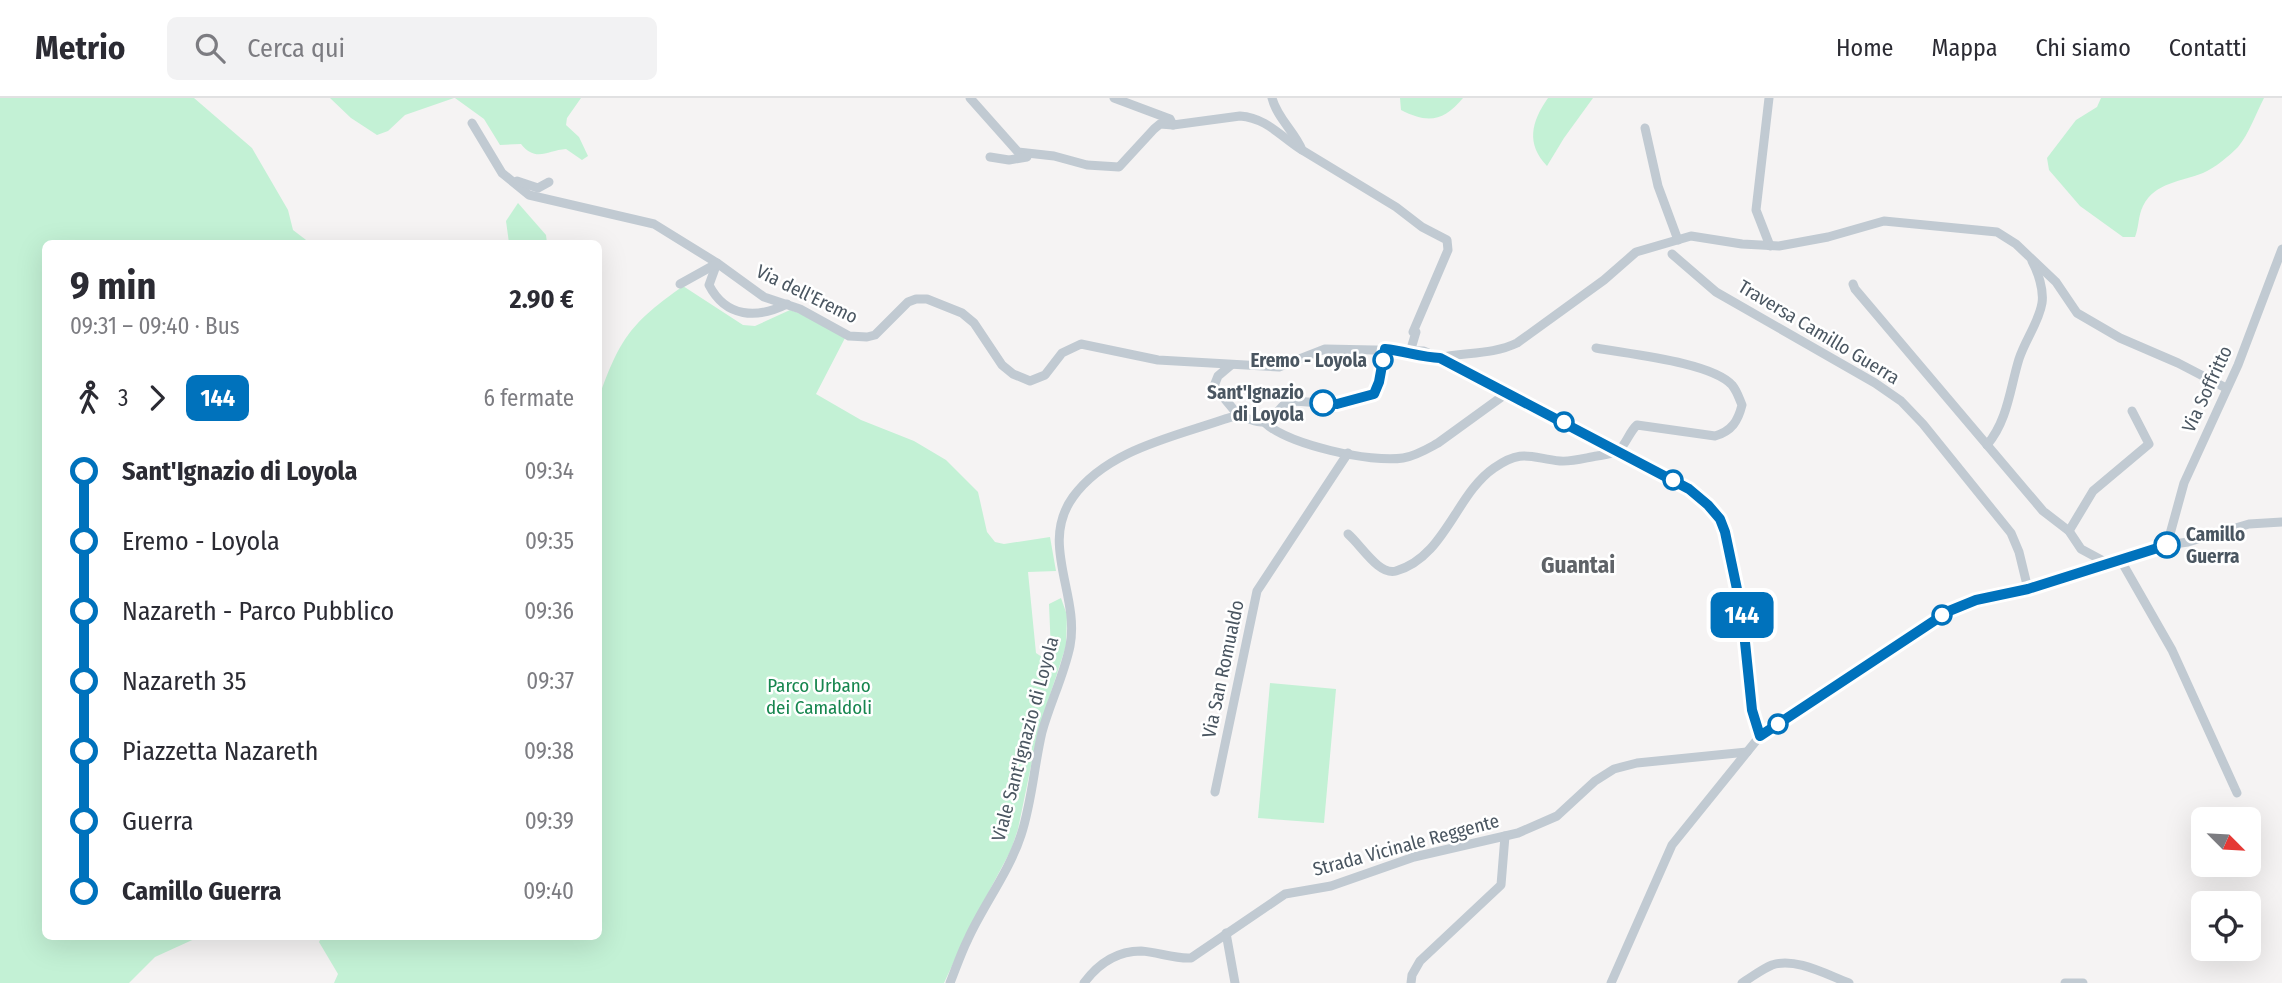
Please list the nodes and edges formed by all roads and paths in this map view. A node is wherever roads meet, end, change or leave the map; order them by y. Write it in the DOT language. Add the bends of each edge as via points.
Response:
graph roads {
  1 [pos="970,98"];
  2 [pos="1114,98"];
  3 [pos="1272,98"];
  4 [pos="1769,98"];
  5 [pos="472,123"];
  6 [pos="1173,125"];
  7 [pos="1645,128"];
  8 [pos="1302,150"];
  9 [pos="1036,155"];
  10 [pos="990,157"];
  11 [pos="512,181"];
  12 [pos="550,182"];
  13 [pos="1678,240"];
  14 [pos="1770,246"];
  15 [pos="2282,249"];
  16 [pos="1672,254"];
  17 [pos="2030,257"];
  18 [pos="717,263"];
  19 [pos="680,284"];
  20 [pos="1853,284"];
  21 [pos="787,304"];
  22 [pos="1596,348"];
  23 [pos="1385,349"];
  24 [pos="1410,352"];
  25 [pos="1440,358"];
  26 [pos="1231,365"];
  27 [pos="2226,388"];
  28 [pos="1507,393"];
  29 [pos="2132,411"];
  30 [pos="1239,416"];
  31 [pos="1264,422"];
  32 [pos="1987,445"];
  33 [pos="1618,451"];
  34 [pos="1348,453"];
  35 [pos="2282,522"];
  36 [pos="2069,531"];
  37 [pos="1348,534"];
  38 [pos="2167,545"];
  39 [pos="2120,559"];
  40 [pos="2107,563"];
  41 [pos="2028,589"];
  42 [pos="1760,736"];
  43 [pos="1747,752"];
  44 [pos="1215,792"];
  45 [pos="2237,793"];
  46 [pos="1504,836"];
  47 [pos="1226,933"];
  48 [pos="950,983"];
  49 [pos="1084,983"];
  50 [pos="1235,983"];
  51 [pos="1411,983"];
  52 [pos="1611,983"];
  53 [pos="1742,983"];
  54 [pos="1849,983"];
  55 [pos="2064,983"];
  56 [pos="2083,983"];
  1 -- 9 [label="street" via="1018,152"];
  2 -- 6 [label="street" via="1170,119"];
  3 -- 8 [label="street"];
  4 -- 14 [label="street" via="1756,210"];
  5 -- 11 [label="street, Via dell'Eremo" via="502,173"];
  6 -- 8 [label="street" via="1250,117"];
  6 -- 9 [label="street" via="1160,124 1119,167"];
  7 -- 13 [label="street" via="1658,186"];
  8 -- 24 [label="street" via="1447,240 1448,250 1413,332"];
  9 -- 10 [label="street" via="1009,160"];
  11 -- 12 [label="street" via="538,188"];
  11 -- 18 [label="street, Via dell'Eremo" via="529,195 654,224"];
  13 -- 14 [label="street" via="1691,236"];
  13 -- 25 [label="street" via="1636,252 1505,349"];
  14 -- 17 [label="street" via="1884,221 1997,232"];
  15 -- 27 [label="street, Via Soffritto"];
  16 -- 41 [label="street, Traversa Camillo Guerra" via="1716,292 1901,401 2011,533"];
  17 -- 27 [label="street" via="2056,282 2077,313"];
  17 -- 32 [label="street" via="2042,289 2042,303 2020,357 2005,415"];
  18 -- 19 [label="street"];
  18 -- 21 [label="street, Via dell'Eremo" via="758,293"];
  18 -- 21 [label="street" via="709,285 718,299 736,311 765,314"];
  20 -- 32 [label="street"];
  21 -- 26 [label="street, Via dell'Eremo" via="849,336 867,338 908,302 927,299 974,323 1002,366 1030,381 1045,375 1062,353 1081,344 1149,359"];
  22 -- 33 [label="street" via="1712,372 1734,387 1742,405 1736,423 1724,433 1700,435 1637,425"];
  23 -- 24 [label="street, Via dell'Eremo"];
  23 -- 26 [label="street, Via dell'Eremo" via="1325,349 1279,367"];
  23 -- 31 [label="street" via="1374,394 1337,404 1289,401"];
  24 -- 25 [label="street, Via dell'Eremo" via="1424,351"];
  25 -- 28 [label="street"];
  26 -- 30 [label="street" via="1217,376 1214,386"];
  27 -- 38 [label="street, Via Soffritto" via="2184,483"];
  28 -- 33 [label="street"];
  28 -- 34 [label="street" via="1425,450 1400,458"];
  29 -- 36 [label="street" via="2149,444 2093,491"];
  30 -- 31 [label="street"];
  30 -- 48 [label="street, Viale Sant'Ignazio di Loyola" via="1113,462 1082,487 1060,519 1057,538 1071,621 1069,647 1043,730 1021,835"];
  31 -- 34 [label="street" via="1313,446"];
  32 -- 36 [label="street" via="2043,511"];
  33 -- 37 [label="street" via="1572,460 1526,455 1492,469 1425,554 1394,572 1372,561"];
  33 -- 42 [label="street" via="1689,489 1720,519 1742,613 1752,710"];
  34 -- 44 [label="street, Via San Romualdo" via="1257,591"];
  35 -- 38 [label="street" via="2249,524"];
  36 -- 40 [label="street" via="2081,549"];
  38 -- 39 [label="street"];
  39 -- 40 [label="street"];
  39 -- 45 [label="street" via="2172,650"];
  40 -- 41 [label="street"];
  41 -- 42 [label="street" via="1949,611"];
  42 -- 43 [label="street"];
  43 -- 46 [label="street, Strada Vicinale Reggente" via="1615,769 1557,816"];
  43 -- 52 [label="street" via="1672,845"];
  46 -- 47 [label="street, Strada Vicinale Reggente" via="1414,857 1331,886 1285,894"];
  46 -- 51 [label="street" via="1501,885 1420,961"];
  47 -- 49 [label="street, Strada Vicinale Reggente" via="1191,958 1139,951 1110,957"];
  47 -- 50 [label="street"];
  53 -- 54 [label="street" via="1782,963"];
  55 -- 56 [label="street"];
}
